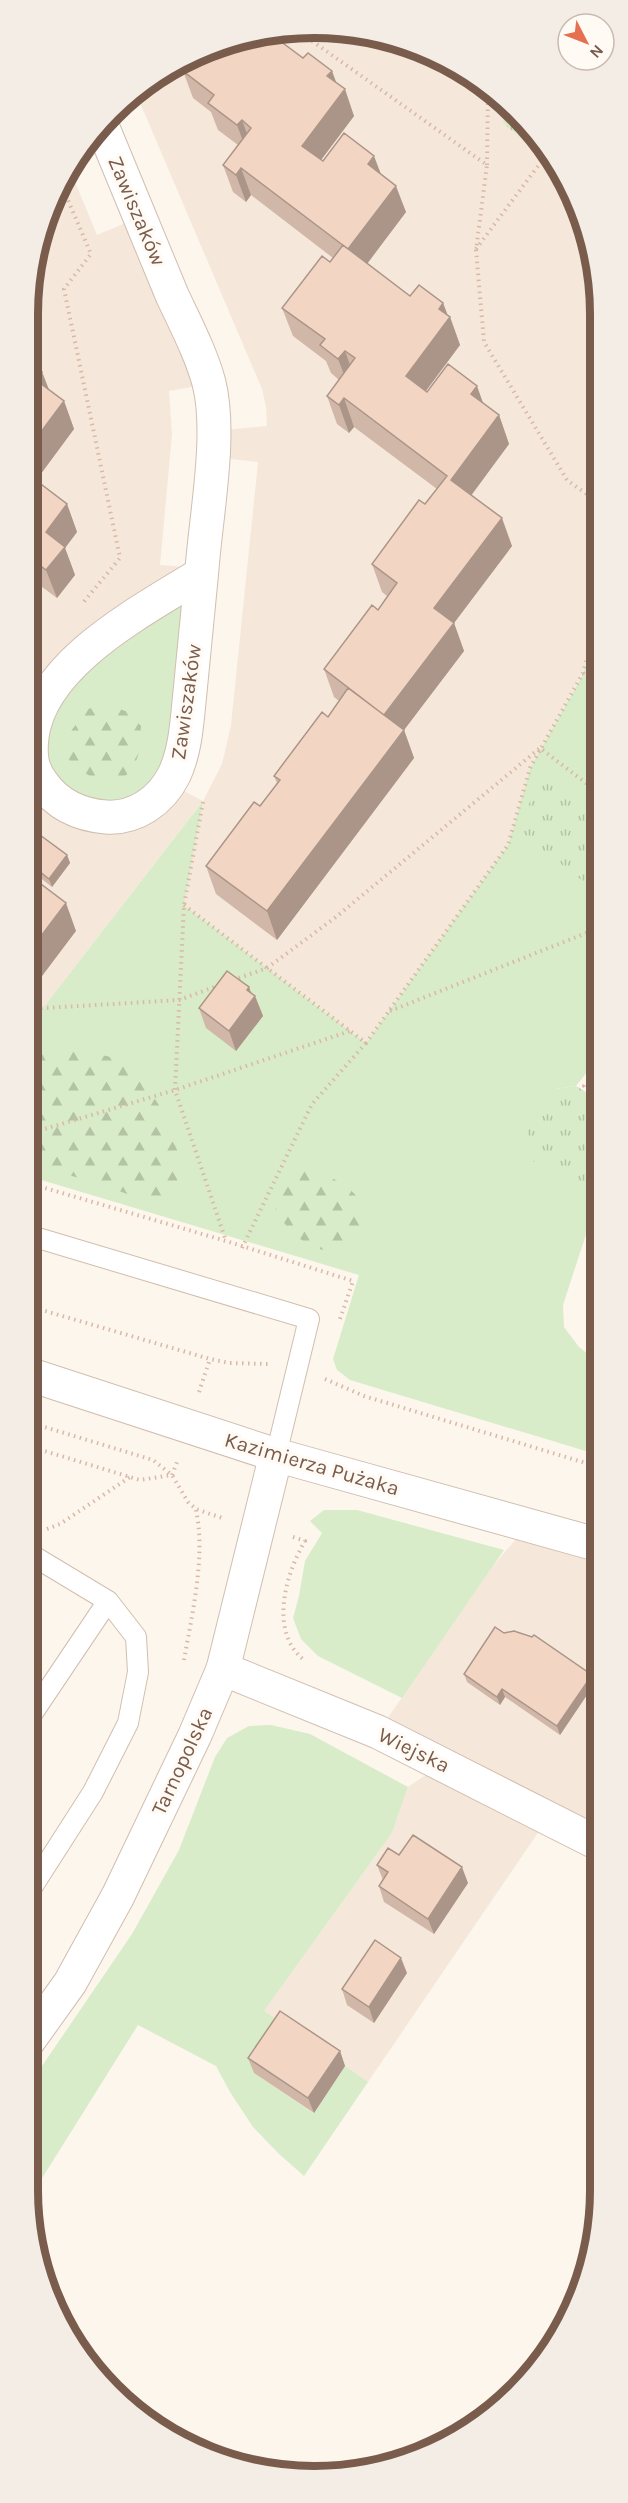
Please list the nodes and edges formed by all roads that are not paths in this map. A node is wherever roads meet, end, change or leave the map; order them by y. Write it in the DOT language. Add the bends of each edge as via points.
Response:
graph roads {
  1 [pos="105,133"];
  2 [pos="201,574"];
  3 [pos="38,715"];
  4 [pos="38,776"];
  5 [pos="38,1238"];
  6 [pos="38,1377"];
  7 [pos="276,1455"];
  8 [pos="590,1543"];
  9 [pos="38,1563"];
  10 [pos="108,1600"];
  11 [pos="223,1669"];
  12 [pos="38,1705"];
  13 [pos="590,1840"];
  14 [pos="38,1878"];
  15 [pos="38,2028"];
  1 -- 2 [label="street, Zawiszaków" via="209,384 214,431"];
  2 -- 3 [label="street, Zawiszaków" via="104,635 72,663 48,694"];
  2 -- 4 [label="street, Zawiszaków" via="182,753 162,792 149,806 110,817 81,811 57,799"];
  5 -- 7 [label="lane" via="309,1319"];
  6 -- 7 [label="street, Kazimierza Pużaka"];
  7 -- 8 [label="street, Kazimierza Pużaka"];
  7 -- 11 [label="street, Tarnopolska"];
  9 -- 10 [label="lane"];
  10 -- 12 [label="lane"];
  10 -- 14 [label="lane" via="136,1637 138,1672 128,1723 93,1792"];
  11 -- 13 [label="street, Wiejska" via="378,1732"];
  11 -- 15 [label="street, Tarnopolska" via="118,1896 70,1983"];
}
